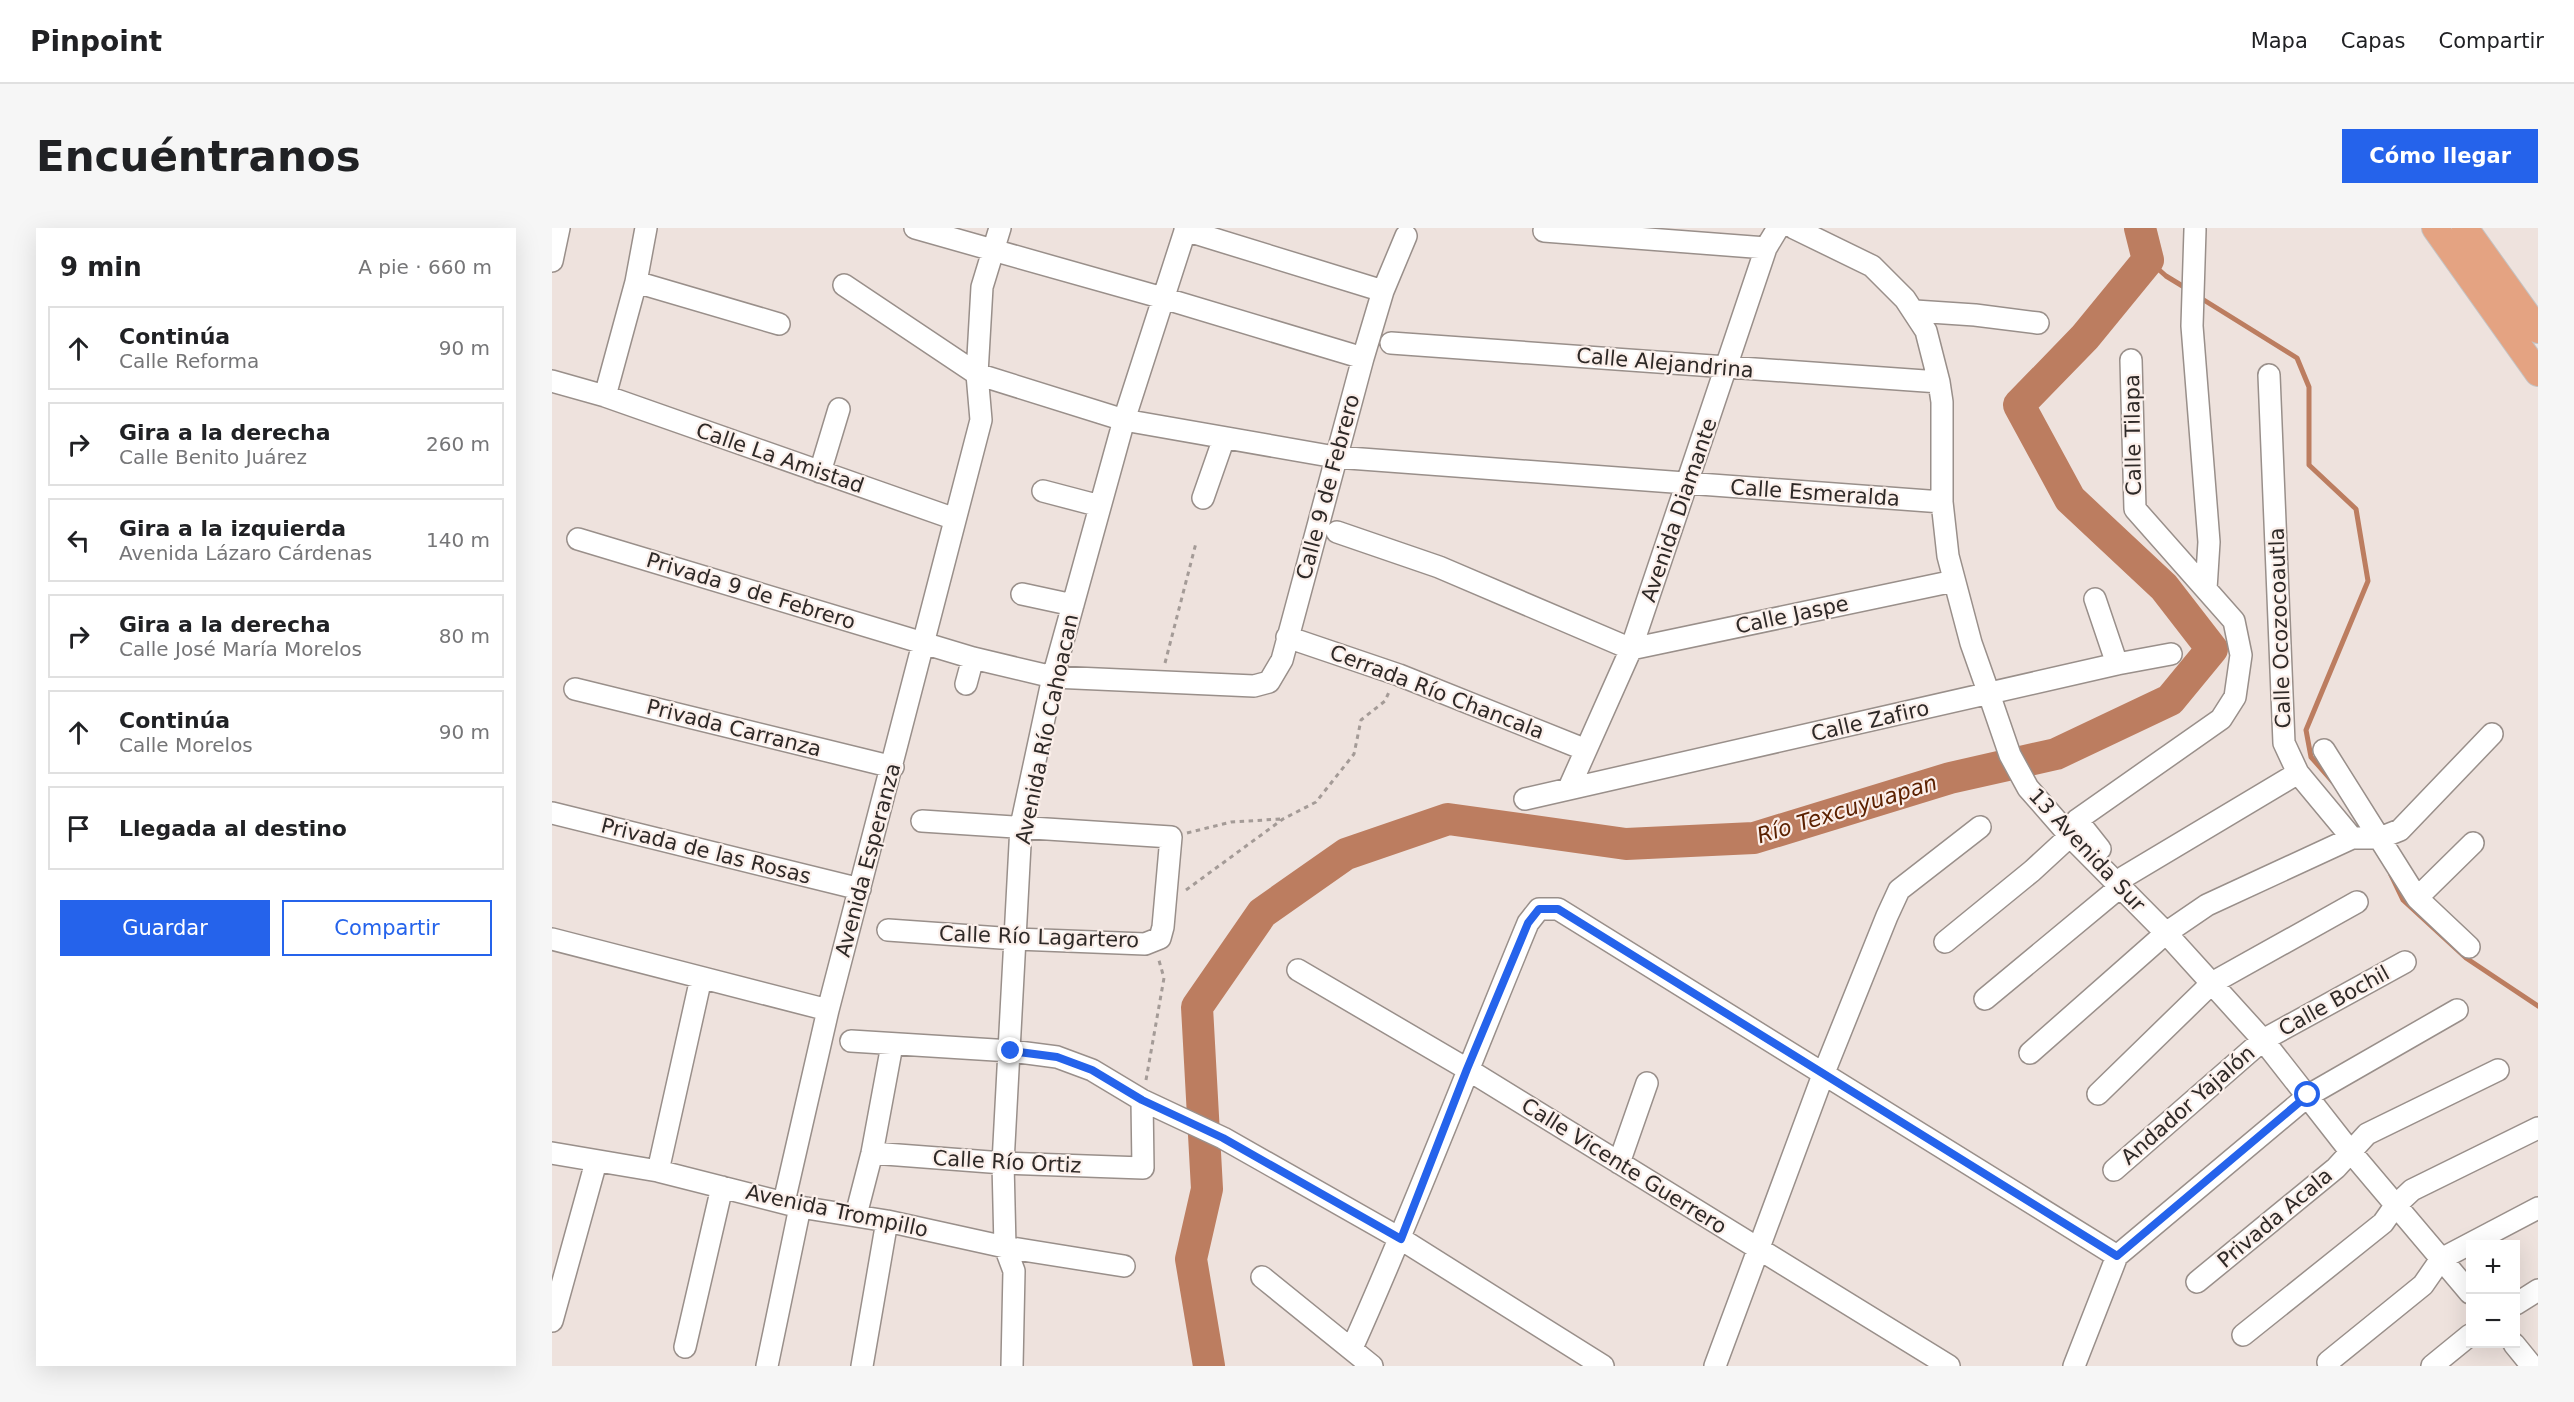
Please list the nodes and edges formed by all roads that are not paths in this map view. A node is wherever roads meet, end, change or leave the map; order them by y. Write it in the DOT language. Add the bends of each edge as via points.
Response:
graph roads {
  1 [pos="559,228"];
  2 [pos="646,228"];
  3 [pos="915,228"];
  4 [pos="1000,228"];
  5 [pos="1778,228"];
  6 [pos="1794,228"];
  7 [pos="2435,228"];
  8 [pos="1186,229"];
  9 [pos="2470,229"];
  10 [pos="2194,230"];
  11 [pos="1544,231"];
  12 [pos="1406,236"];
  13 [pos="1766,248"];
  14 [pos="993,249"];
  15 [pos="552,261"];
  16 [pos="636,282"];
  17 [pos="844,285"];
  18 [pos="1383,291"];
  19 [pos="1163,298"];
  20 [pos="1915,311"];
  21 [pos="2038,323"];
  22 [pos="779,324"];
  23 [pos="2538,330"];
  24 [pos="1391,343"];
  25 [pos="1363,358"];
  26 [pos="2131,360"];
  27 [pos="2535,360"];
  28 [pos="1727,368"];
  29 [pos="977,374"];
  30 [pos="2269,375"];
  31 [pos="552,381"];
  32 [pos="1940,382"];
  33 [pos="605,396"];
  34 [pos="839,409"];
  35 [pos="1124,420"];
  36 [pos="1224,438"];
  37 [pos="1335,457"];
  38 [pos="820,472"];
  39 [pos="1687,485"];
  40 [pos="1043,491"];
  41 [pos="1203,498"];
  42 [pos="1942,502"];
  43 [pos="1101,506"];
  44 [pos="955,519"];
  45 [pos="1337,532"];
  46 [pos="578,539"];
  47 [pos="1954,581"];
  48 [pos="2206,589"];
  49 [pos="1022,594"];
  50 [pos="2095,599"];
  51 [pos="1073,605"];
  52 [pos="1287,637"];
  53 [pos="924,643"];
  54 [pos="1631,649"];
  55 [pos="2170,654"];
  56 [pos="972,658"];
  57 [pos="2117,664"];
  58 [pos="1053,677"];
  59 [pos="1269,682"];
  60 [pos="966,684"];
  61 [pos="575,689"];
  62 [pos="1989,694"];
  63 [pos="2492,734"];
  64 [pos="1586,750"];
  65 [pos="2324,750"];
  66 [pos="892,767"];
  67 [pos="2298,774"];
  68 [pos="1569,788"];
  69 [pos="1525,799"];
  70 [pos="552,813"];
  71 [pos="922,821"];
  72 [pos="1021,826"];
  73 [pos="1980,827"];
  74 [pos="2073,828"];
  75 [pos="2352,838"];
  76 [pos="2380,838"];
  77 [pos="2473,843"];
  78 [pos="2122,882"];
  79 [pos="860,889"];
  80 [pos="2416,898"];
  81 [pos="2357,903"];
  82 [pos="888,930"];
  83 [pos="2166,933"];
  84 [pos="552,939"];
  85 [pos="1016,939"];
  86 [pos="1945,942"];
  87 [pos="2469,947"];
  88 [pos="2405,962"];
  89 [pos="1298,970"];
  90 [pos="701,978"];
  91 [pos="2212,983"];
  92 [pos="1985,999"];
  93 [pos="828,1010"];
  94 [pos="2457,1010"];
  95 [pos="2263,1040"];
  96 [pos="851,1041"];
  97 [pos="892,1045"];
  98 [pos="1011,1051"];
  99 [pos="2030,1053"];
  100 [pos="1467,1069"];
  101 [pos="2498,1070"];
  102 [pos="1823,1075"];
  103 [pos="1647,1083"];
  104 [pos="2097,1094"];
  105 [pos="2308,1095"];
  106 [pos="1142,1100"];
  107 [pos="2538,1128"];
  108 [pos="2350,1151"];
  109 [pos="552,1153"];
  110 [pos="872,1153"];
  111 [pos="596,1162"];
  112 [pos="1004,1163"];
  113 [pos="1619,1163"];
  114 [pos="2114,1170"];
  115 [pos="658,1171"];
  116 [pos="722,1187"];
  117 [pos="792,1205"];
  118 [pos="2395,1206"];
  119 [pos="2538,1208"];
  120 [pos="856,1215"];
  121 [pos="887,1221"];
  122 [pos="1401,1239"];
  123 [pos="1005,1247"];
  124 [pos="1758,1248"];
  125 [pos="2117,1256"];
  126 [pos="2441,1259"];
  127 [pos="1124,1266"];
  128 [pos="1262,1277"];
  129 [pos="2197,1282"];
  130 [pos="2466,1288"];
  131 [pos="2538,1290"];
  132 [pos="2520,1301"];
  133 [pos="552,1321"];
  134 [pos="2243,1335"];
  135 [pos="2466,1338"];
  136 [pos="685,1347"];
  137 [pos="1352,1348"];
  138 [pos="2517,1348"];
  139 [pos="2328,1362"];
  140 [pos="767,1366"];
  141 [pos="862,1366"];
  142 [pos="1012,1366"];
  143 [pos="1372,1366"];
  144 [pos="1603,1366"];
  145 [pos="1715,1366"];
  146 [pos="1949,1366"];
  147 [pos="2074,1366"];
  148 [pos="2432,1366"];
  149 [pos="2532,1366"];
  1 -- 15 [label="street"];
  2 -- 16 [label="street"];
  3 -- 14 [label="street"];
  4 -- 14 [label="street, Avenida Esperanza"];
  5 -- 13 [label="street, Avenida Diamante"];
  6 -- 20 [label="street, 13 Avenida Sur" via="1872,266"];
  7 -- 27 [label="main road"];
  8 -- 18 [label="street"];
  8 -- 19 [label="street, Avenida Río Cahoacan"];
  9 -- 23 [label="main road"];
  10 -- 48 [label="street" via="2193,326 2209,542"];
  11 -- 13 [label="street"];
  12 -- 18 [label="street, Calle 9 de Febrero"];
  13 -- 28 [label="street, Avenida Diamante"];
  14 -- 19 [label="street"];
  14 -- 29 [label="street, Avenida Esperanza" via="982,287"];
  16 -- 22 [label="street"];
  16 -- 33 [label="street"];
  17 -- 29 [label="street, Calle Esmeralda"];
  18 -- 25 [label="street, Calle 9 de Febrero"];
  19 -- 25 [label="street"];
  19 -- 35 [label="street, Avenida Río Cahoacan"];
  20 -- 21 [label="street"];
  20 -- 32 [label="street, 13 Avenida Sur" via="1926,331"];
  24 -- 28 [label="street, Calle Alejandrina"];
  25 -- 37 [label="street, Calle 9 de Febrero"];
  26 -- 48 [label="street, Calle Tilapa" via="2135,509"];
  28 -- 32 [label="street, Calle Alejandrina"];
  28 -- 39 [label="street, Avenida Diamante"];
  29 -- 35 [label="street, Calle Esmeralda"];
  29 -- 44 [label="street, Avenida Esperanza" via="981,420"];
  30 -- 67 [label="street, Calle Ocozocoautla" via="2284,742"];
  31 -- 33 [label="street, Calle La Amistad"];
  32 -- 42 [label="street, 13 Avenida Sur"];
  33 -- 38 [label="street, Calle La Amistad"];
  34 -- 38 [label="street"];
  35 -- 36 [label="street, Calle Esmeralda"];
  35 -- 43 [label="street, Avenida Río Cahoacan"];
  36 -- 37 [label="street, Calle Esmeralda"];
  36 -- 41 [label="street"];
  37 -- 39 [label="street, Calle Esmeralda"];
  37 -- 52 [label="street, Calle 9 de Febrero"];
  38 -- 44 [label="street, Calle La Amistad"];
  39 -- 42 [label="street, Calle Esmeralda"];
  39 -- 54 [label="street, Avenida Diamante"];
  40 -- 43 [label="street"];
  42 -- 47 [label="street, 13 Avenida Sur"];
  43 -- 51 [label="street, Avenida Río Cahoacan"];
  44 -- 53 [label="street, Avenida Esperanza"];
  45 -- 54 [label="street" via="1439,567"];
  46 -- 53 [label="street, Privada 9 de Febrero"];
  47 -- 54 [label="street, Calle Jaspe"];
  47 -- 62 [label="street, 13 Avenida Sur"];
  48 -- 74 [label="street" via="2234,621 2241,656 2235,697 2222,719"];
  49 -- 51 [label="street"];
  50 -- 57 [label="street"];
  51 -- 58 [label="street, Avenida Río Cahoacan"];
  52 -- 59 [label="street, Calle 9 de Febrero" via="1282,660"];
  52 -- 64 [label="street, Cerrada Río Chancala" via="1399,675"];
  53 -- 56 [label="street, Privada 9 de Febrero"];
  53 -- 66 [label="street, Avenida Esperanza"];
  54 -- 64 [label="street, Avenida Diamante"];
  55 -- 57 [label="street, Calle Zafiro"];
  56 -- 58 [label="street, Privada 9 de Febrero"];
  56 -- 60 [label="street"];
  57 -- 62 [label="street, Calle Zafiro"];
  58 -- 59 [label="street, Privada 9 de Febrero" via="1254,686"];
  58 -- 72 [label="street, Avenida Río Cahoacan"];
  61 -- 66 [label="street, Privada Carranza"];
  62 -- 68 [label="street, Calle Zafiro"];
  62 -- 74 [label="street, 13 Avenida Sur" via="2010,755 2028,788"];
  63 -- 76 [label="street" via="2400,830"];
  64 -- 68 [label="street, Avenida Diamante"];
  65 -- 76 [label="street"];
  66 -- 79 [label="street, Avenida Esperanza"];
  67 -- 75 [label="street, Calle Ocozocoautla"];
  67 -- 78 [label="street"];
  68 -- 69 [label="street, Calle Zafiro"];
  70 -- 79 [label="street, Privada de las Rosas"];
  71 -- 72 [label="street"];
  72 -- 85 [label="street, Avenida Río Cahoacan"];
  72 -- 85 [label="street, Calle Río Lagartero" via="1171,837 1160,938 1145,944"];
  73 -- 102 [label="street" via="1899,890"];
  74 -- 78 [label="street, 13 Avenida Sur"];
  74 -- 86 [label="street" via="2032,871"];
  75 -- 76 [label="street"];
  75 -- 83 [label="street" via="2207,905"];
  76 -- 80 [label="street"];
  77 -- 80 [label="street"];
  78 -- 83 [label="street, 13 Avenida Sur"];
  78 -- 92 [label="street"];
  79 -- 93 [label="street, Avenida Esperanza"];
  80 -- 87 [label="street"];
  81 -- 91 [label="street"];
  82 -- 85 [label="street, Calle Río Lagartero"];
  83 -- 91 [label="street, 13 Avenida Sur"];
  83 -- 99 [label="street"];
  84 -- 90 [label="street"];
  85 -- 98 [label="street, Avenida Río Cahoacan"];
  88 -- 95 [label="street, Calle Bochil"];
  89 -- 100 [label="street, Calle Vicente Guerrero"];
  90 -- 93 [label="street"];
  90 -- 115 [label="street"];
  91 -- 95 [label="street, 13 Avenida Sur"];
  91 -- 104 [label="street"];
  93 -- 117 [label="street, Avenida Esperanza"];
  94 -- 105 [label="street"];
  95 -- 105 [label="street, 13 Avenida Sur"];
  95 -- 114 [label="street, Andador Yajalón"];
  96 -- 97 [label="street"];
  97 -- 98 [label="street"];
  97 -- 110 [label="street"];
  98 -- 106 [label="street" via="1057,1057 1092,1070"];
  98 -- 112 [label="street, Avenida Río Cahoacan"];
  100 -- 102 [label="street" via="1528,923 1539,909 1558,909"];
  100 -- 113 [label="street, Calle Vicente Guerrero"];
  100 -- 122 [label="street"];
  101 -- 108 [label="street, Privada Acala" via="2367,1134"];
  102 -- 124 [label="street"];
  102 -- 125 [label="street"];
  103 -- 113 [label="street"];
  105 -- 108 [label="street, 13 Avenida Sur"];
  105 -- 125 [label="street"];
  106 -- 112 [label="street, Calle Río Ortiz" via="1143,1168"];
  106 -- 122 [label="street" via="1223,1138"];
  107 -- 118 [label="street" via="2412,1190"];
  108 -- 118 [label="street, 13 Avenida Sur"];
  108 -- 129 [label="street, Privada Acala" via="2336,1168"];
  109 -- 111 [label="street, Avenida Trompillo"];
  110 -- 112 [label="street, Calle Río Ortiz"];
  110 -- 120 [label="street"];
  111 -- 115 [label="street, Avenida Trompillo"];
  111 -- 133 [label="street"];
  112 -- 123 [label="street, Avenida Río Cahoacan"];
  113 -- 124 [label="street, Calle Vicente Guerrero"];
  115 -- 116 [label="street, Avenida Trompillo"];
  116 -- 117 [label="street, Avenida Trompillo"];
  116 -- 136 [label="street"];
  117 -- 120 [label="street, Avenida Trompillo"];
  117 -- 140 [label="street, Avenida Esperanza"];
  118 -- 126 [label="street, 13 Avenida Sur"];
  118 -- 134 [label="street" via="2383,1223"];
  119 -- 126 [label="street"];
  120 -- 121 [label="street, Avenida Trompillo"];
  121 -- 123 [label="street, Avenida Trompillo"];
  121 -- 141 [label="street"];
  122 -- 137 [label="street"];
  122 -- 144 [label="street"];
  123 -- 127 [label="street, Avenida Trompillo"];
  123 -- 142 [label="street, Avenida Río Cahoacan" via="1014,1271"];
  124 -- 145 [label="street"];
  124 -- 146 [label="street, Calle Vicente Guerrero"];
  125 -- 147 [label="street"];
  126 -- 130 [label="street, 13 Avenida Sur"];
  126 -- 139 [label="street" via="2422,1285"];
  128 -- 137 [label="street"];
  131 -- 132 [label="street"];
  135 -- 148 [label="street"];
  137 -- 143 [label="street"];
  138 -- 149 [label="street"];
}
